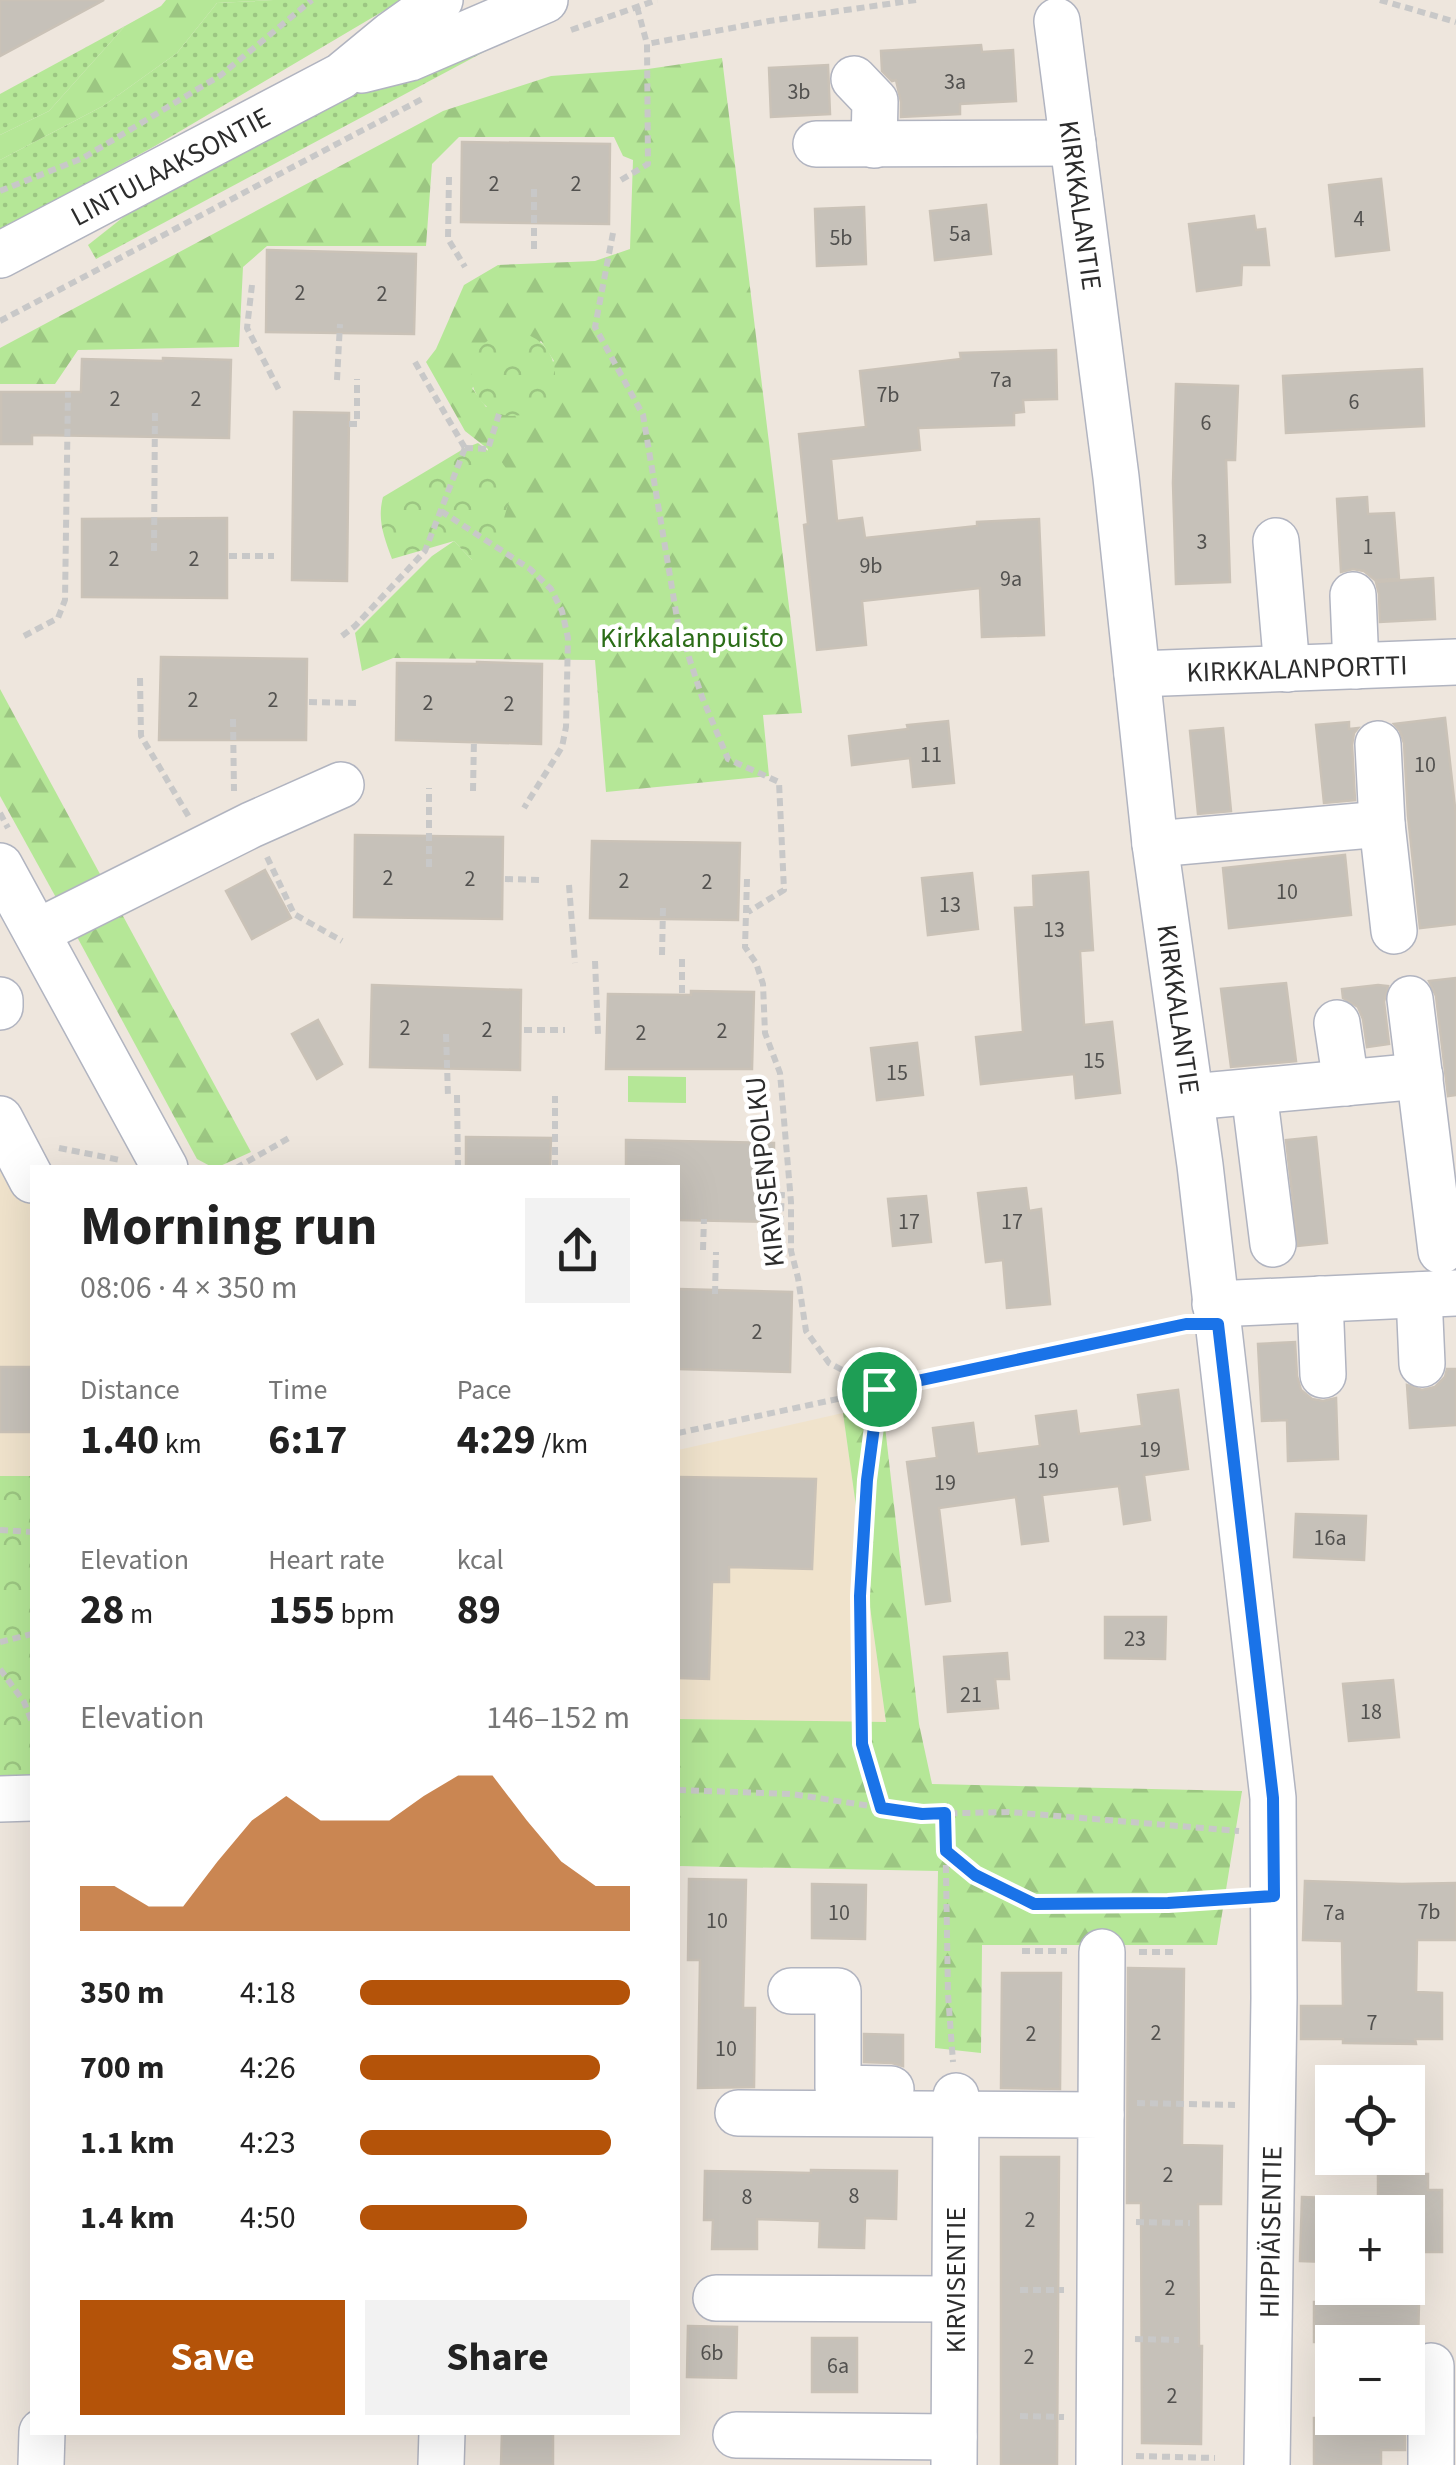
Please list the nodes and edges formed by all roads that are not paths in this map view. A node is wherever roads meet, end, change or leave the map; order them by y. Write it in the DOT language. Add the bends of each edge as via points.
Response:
graph roads {
  1 [pos="440,0"];
  2 [pos="556,16"];
  3 [pos="1057,21"];
  4 [pos="340,76"];
  5 [pos="854,79"];
  6 [pos="1073,142"];
  7 [pos="816,144"];
  8 [pos="874,145"];
  9 [pos="0,255"];
  10 [pos="1276,541"];
  11 [pos="1353,595"];
  12 [pos="1456,662"];
  13 [pos="1356,666"];
  14 [pos="1287,669"];
  15 [pos="1137,674"];
  16 [pos="1378,744"];
  17 [pos="341,784"];
  18 [pos="1382,824"];
  19 [pos="1155,844"];
  20 [pos="0,866"];
  21 [pos="22,929"];
  22 [pos="1394,930"];
  23 [pos="1410,1000"];
  24 [pos="1337,1023"];
  25 [pos="1420,1076"];
  26 [pos="1346,1083"];
  27 [pos="1254,1092"];
  28 [pos="1190,1098"];
  29 [pos="163,1165"];
  30 [pos="1273,1244"];
  31 [pos="1441,1250"];
  32 [pos="1437,1294"];
  33 [pos="1320,1299"];
  34 [pos="1217,1314"];
  35 [pos="1422,1364"];
  36 [pos="1323,1375"];
  37 [pos="30,1798"];
  38 [pos="0,1799"];
  39 [pos="1102,1952"];
  40 [pos="791,1990"];
  41 [pos="1274,1998"];
  42 [pos="947,2108"];
  43 [pos="1101,2109"];
  44 [pos="738,2113"];
  45 [pos="716,2298"];
  46 [pos="954,2299"];
  47 [pos="1431,2366"];
  48 [pos="42,2435"];
  49 [pos="442,2435"];
  50 [pos="736,2435"];
  51 [pos="938,2449"];
  52 [pos="1099,2460"];
  53 [pos="41,2465"];
  54 [pos="441,2465"];
  55 [pos="1267,2465"];
  56 [pos="1430,2465"];
  1 -- 4 [label="street, LINTULAAKSONTIE"];
  2 -- 4 [label="street, LINTULAAKSONTIE"];
  3 -- 6 [label="street, KIRKKALANTIE"];
  4 -- 9 [label="street, LINTULAAKSONTIE"];
  5 -- 8 [label="street" via="875,101"];
  6 -- 8 [label="street"];
  6 -- 15 [label="street, KIRKKALANTIE"];
  7 -- 8 [label="street"];
  10 -- 14 [label="street"];
  11 -- 13 [label="street"];
  12 -- 13 [label="street, KIRKKALANPORTTI"];
  13 -- 14 [label="street, KIRKKALANPORTTI"];
  14 -- 15 [label="street, KIRKKALANPORTTI"];
  15 -- 19 [label="street, KIRKKALANTIE"];
  16 -- 18 [label="street"];
  17 -- 21 [label="street"];
  18 -- 19 [label="street"];
  18 -- 22 [label="street"];
  19 -- 28 [label="street, KIRKKALANTIE"];
  20 -- 21 [label="street"];
  21 -- 29 [label="street"];
  23 -- 25 [label="street"];
  24 -- 26 [label="street"];
  25 -- 26 [label="street"];
  25 -- 31 [label="street"];
  26 -- 27 [label="street"];
  27 -- 28 [label="street"];
  27 -- 30 [label="street"];
  28 -- 34 [label="street, KIRKKALANTIE"];
  32 -- 33 [label="street"];
  32 -- 35 [label="street"];
  33 -- 34 [label="street"];
  33 -- 36 [label="street"];
  34 -- 41 [label="street, KIRKKALANTIE" via="1273,1798"];
  37 -- 38 [label="street"];
  39 -- 43 [label="street"];
  40 -- 42 [label="street" via="838,1991 838,2088 896,2089"];
  41 -- 55 [label="street, HIPPIÄISENTIE"];
  42 -- 43 [label="street"];
  42 -- 44 [label="street"];
  42 -- 46 [label="street, KIRVISENTIE"];
  43 -- 52 [label="street"];
  45 -- 46 [label="street"];
  46 -- 51 [label="street, KIRVISENTIE"];
  47 -- 56 [label="street"];
  48 -- 53 [label="street"];
  49 -- 54 [label="street"];
  50 -- 51 [label="street"];
}
